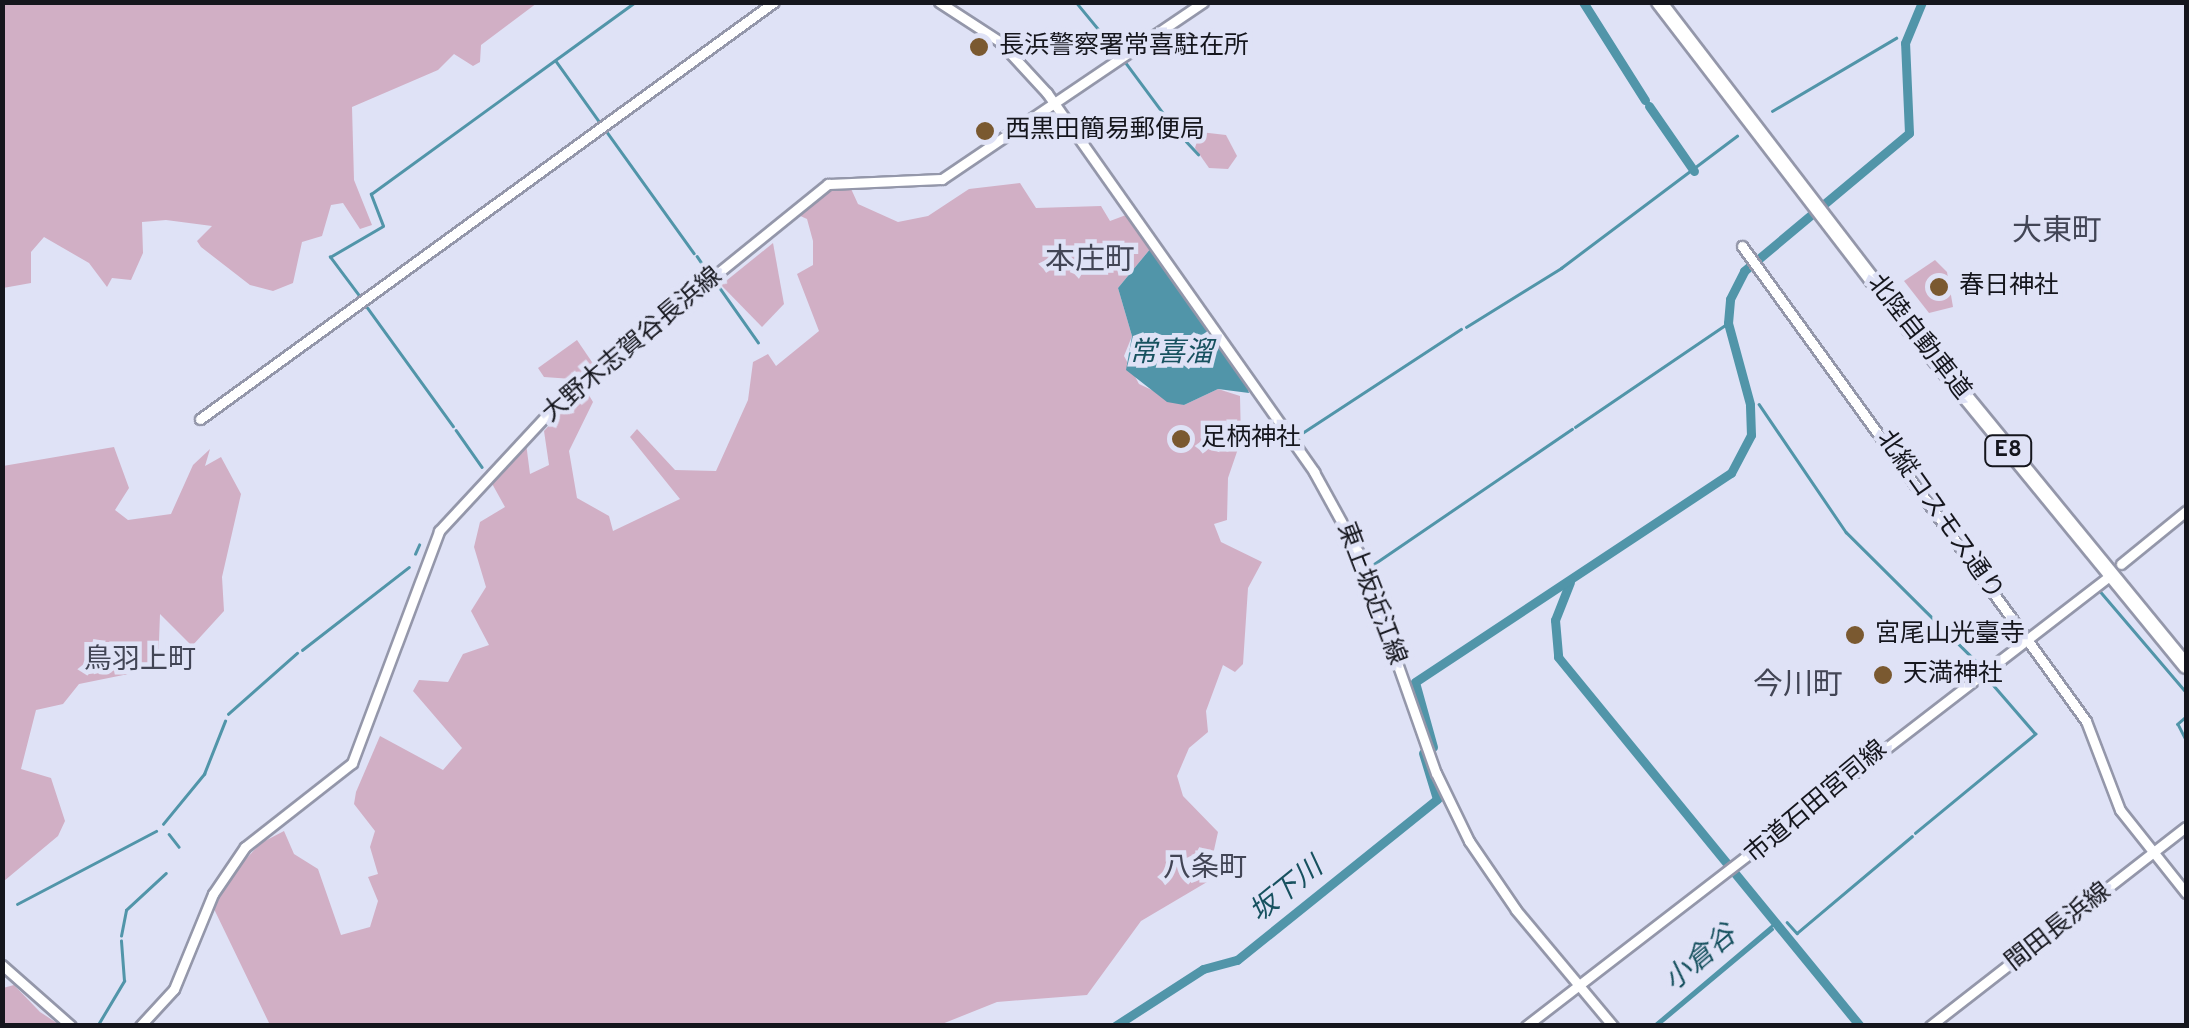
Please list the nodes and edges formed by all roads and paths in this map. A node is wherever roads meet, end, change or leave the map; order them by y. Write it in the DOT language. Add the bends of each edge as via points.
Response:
graph roads {
  1 [pos="774,2"];
  2 [pos="939,2"];
  3 [pos="1202,2"];
  4 [pos="1660,2"];
  5 [pos="1670,2"];
  6 [pos="1054,102"];
  7 [pos="1800,181"];
  8 [pos="1838,229"];
  9 [pos="1742,246"];
  10 [pos="200,419"];
  11 [pos="2186,511"];
  12 [pos="2121,564"];
  13 [pos="2107,578"];
  14 [pos="2028,639"];
  15 [pos="2186,652"];
  16 [pos="2186,666"];
  17 [pos="2186,827"];
  18 [pos="2154,852"];
  19 [pos="2186,893"];
  20 [pos="2,965"];
  21 [pos="1575,983"];
  22 [pos="71,1026"];
  23 [pos="140,1026"];
  24 [pos="1526,1026"];
  25 [pos="1612,1026"];
  26 [pos="1930,1026"];
  1 -- 10 [label="main road"];
  2 -- 6 [label="main road, 東上坂近江線" via="1000,41"];
  3 -- 6 [label="main road, 大野木志賀谷長浜線"];
  4 -- 7 [label="highway, 北陸自動車道 / E8"];
  5 -- 7 [label="highway, 北陸自動車道 / E8"];
  6 -- 21 [label="main road, 東上坂近江線" via="1325,488 1366,571 1454,812 1494,880"];
  6 -- 23 [label="main road, 大野木志賀谷長浜線" via="942,180 828,184 560,401 439,531 352,763 234,859 174,989"];
  7 -- 8 [label="highway, 北陸自動車道 / E8"];
  8 -- 15 [label="highway, 北陸自動車道 / E8"];
  8 -- 16 [label="highway, 北陸自動車道 / E8"];
  9 -- 14 [label="main road, 北縦コスモス通り"];
  11 -- 12 [label="main road"];
  13 -- 14 [label="main road, 市道石田宮司線"];
  14 -- 18 [label="main road, 北縦コスモス通り" via="2097,740 2120,810"];
  14 -- 21 [label="main road, 市道石田宮司線" via="1734,872"];
  17 -- 18 [label="main road, 間田長浜線"];
  18 -- 19 [label="main road, 北縦コスモス通り"];
  18 -- 26 [label="main road, 間田長浜線"];
  20 -- 22 [label="main road"];
  21 -- 24 [label="main road, 市道石田宮司線"];
  21 -- 25 [label="main road, 東上坂近江線"];
}
